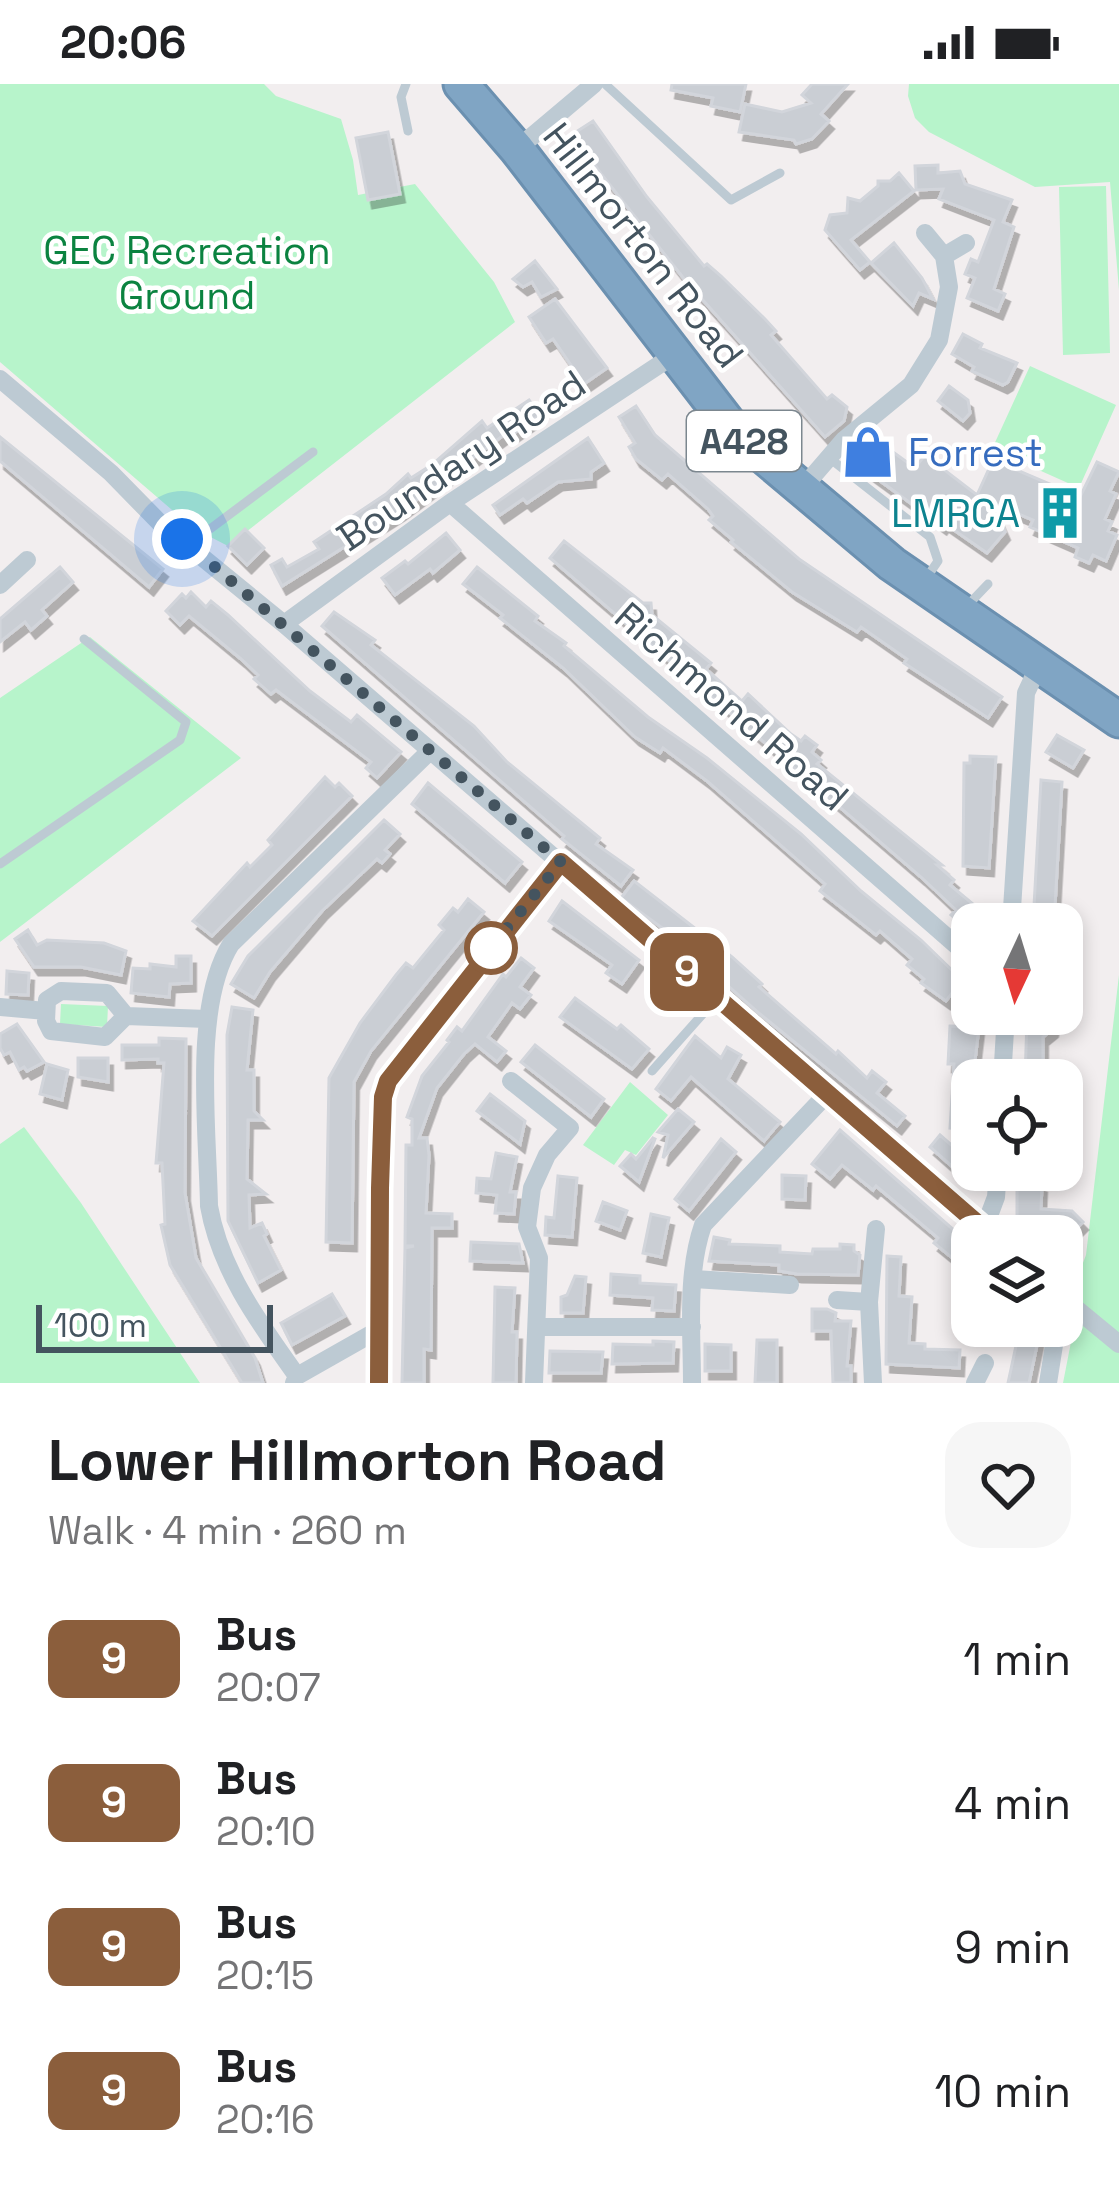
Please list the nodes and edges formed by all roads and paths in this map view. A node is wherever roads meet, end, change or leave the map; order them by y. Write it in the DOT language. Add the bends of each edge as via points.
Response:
graph roads {
  1 [pos="406,84"];
  2 [pos="460,84"];
  3 [pos="594,84"];
  4 [pos="605,84"];
  5 [pos="408,131"];
  6 [pos="517,148"];
  7 [pos="780,173"];
  8 [pos="925,233"];
  9 [pos="966,243"];
  10 [pos="944,256"];
  11 [pos="677,353"];
  12 [pos="0,379"];
  13 [pos="313,452"];
  14 [pos="828,457"];
  15 [pos="800,490"];
  16 [pos="450,503"];
  17 [pos="190,544"];
  18 [pos="27,560"];
  19 [pos="988,584"];
  20 [pos="0,585"];
  21 [pos="922,585"];
  22 [pos="961,612"];
  23 [pos="284,624"];
  24 [pos="83,639"];
  25 [pos="1039,664"];
  26 [pos="1114,717"];
  27 [pos="430,751"];
  28 [pos="561,862"];
  29 [pos="0,864"];
  30 [pos="1012,903"];
  31 [pos="951,941"];
  32 [pos="717,998"];
  33 [pos="0,1007"];
  34 [pos="46,1011"];
  35 [pos="126,1016"];
  36 [pos="207,1018"];
  37 [pos="652,1071"];
  38 [pos="511,1081"];
  39 [pos="828,1093"];
  40 [pos="968,1215"];
  41 [pos="876,1229"];
  42 [pos="694,1279"];
  43 [pos="790,1285"];
  44 [pos="837,1300"];
  45 [pos="869,1302"];
  46 [pos="1083,1314"];
  47 [pos="539,1327"];
  48 [pos="692,1328"];
  49 [pos="380,1329"];
  50 [pos="1119,1344"];
  51 [pos="1054,1347"];
  52 [pos="986,1363"];
  53 [pos="295,1380"];
  54 [pos="378,1383"];
  55 [pos="534,1383"];
  56 [pos="692,1383"];
  57 [pos="873,1383"];
  58 [pos="975,1383"];
  59 [pos="1048,1383"];
  1 -- 5 [label="lane"];
  2 -- 6 [label="highway, Hillmorton Road / A428"];
  3 -- 6 [label="street"];
  4 -- 7 [label="lane" via="731,200"];
  6 -- 11 [label="highway, Hillmorton Road / A428"];
  8 -- 10 [label="street"];
  9 -- 10 [label="street"];
  10 -- 14 [label="street" via="945,322 925,368"];
  11 -- 15 [label="highway, Hillmorton Road / A428" via="735,432"];
  11 -- 16 [label="street, Boundary Road"];
  12 -- 17 [label="street"];
  13 -- 17 [label="lane"];
  14 -- 15 [label="street"];
  14 -- 21 [label="lane" via="930,537 938,561"];
  15 -- 21 [label="highway, Hillmorton Road / A428"];
  16 -- 23 [label="street, Boundary Road"];
  16 -- 31 [label="street, Richmond Road"];
  17 -- 23 [label="street"];
  18 -- 20 [label="street"];
  19 -- 22 [label="lane"];
  21 -- 22 [label="highway, Hillmorton Road / A428"];
  22 -- 25 [label="highway, Hillmorton Road / A428"];
  23 -- 27 [label="street"];
  24 -- 29 [label="lane" via="186,722 180,740"];
  25 -- 26 [label="highway, Hillmorton Road / A428"];
  25 -- 30 [label="street" via="1026,693"];
  27 -- 28 [label="street"];
  27 -- 36 [label="street" via="231,944"];
  28 -- 32 [label="street"];
  28 -- 49 [label="street" via="388,1081"];
  32 -- 37 [label="lane"];
  32 -- 39 [label="street"];
  33 -- 34 [label="street"];
  34 -- 35 [label="street" via="54,993 106,993"];
  34 -- 35 [label="street" via="51,1031 77,1037 105,1036"];
  35 -- 36 [label="street"];
  36 -- 53 [label="street" via="213,1231"];
  38 -- 47 [label="street" via="570,1128 532,1188 527,1227 538,1258"];
  39 -- 40 [label="street"];
  39 -- 42 [label="street" via="703,1225"];
  41 -- 45 [label="street"];
  42 -- 43 [label="street"];
  42 -- 48 [label="street"];
  44 -- 45 [label="street"];
  45 -- 57 [label="street"];
  46 -- 50 [label="street"];
  47 -- 48 [label="street"];
  47 -- 55 [label="street"];
  48 -- 56 [label="street"];
  49 -- 53 [label="street"];
  49 -- 54 [label="street"];
  51 -- 59 [label="street"];
  52 -- 58 [label="street"];
}
